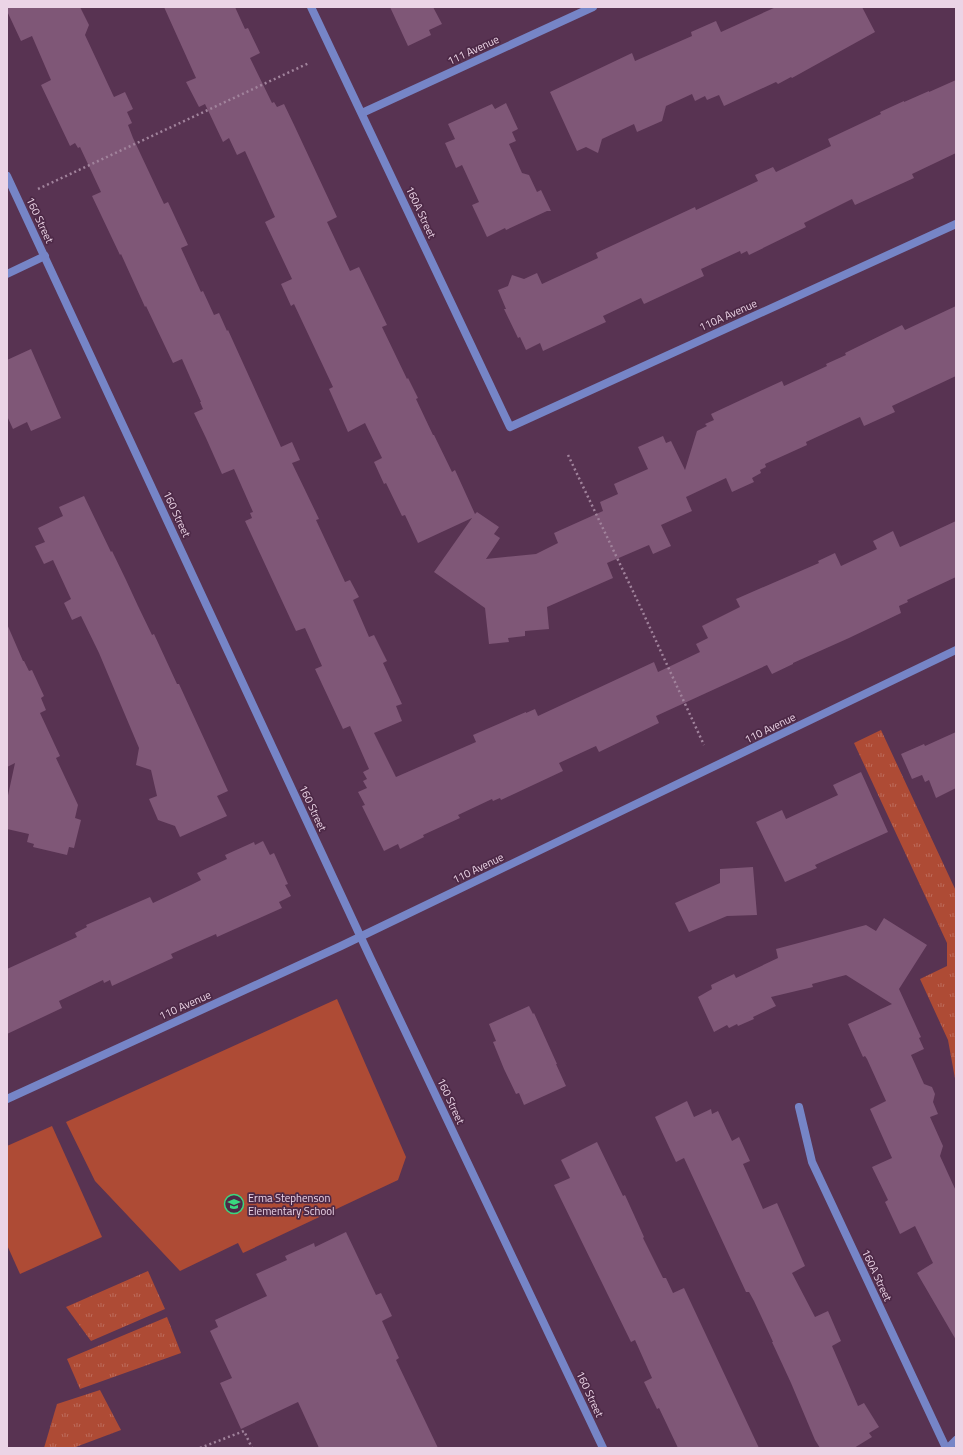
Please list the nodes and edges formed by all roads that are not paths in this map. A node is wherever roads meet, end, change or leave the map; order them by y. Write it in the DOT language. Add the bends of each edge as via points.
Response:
graph roads {
  1 [pos="311,7"];
  2 [pos="593,7"];
  3 [pos="362,113"];
  4 [pos="7,176"];
  5 [pos="956,224"];
  6 [pos="45,256"];
  7 [pos="7,274"];
  8 [pos="510,426"];
  9 [pos="956,650"];
  10 [pos="361,937"];
  11 [pos="7,1099"];
  12 [pos="799,1107"];
  13 [pos="956,1440"];
  14 [pos="603,1448"];
  15 [pos="947,1448"];
  1 -- 3 [label="street, 160A Street"];
  2 -- 3 [label="street, 111 Avenue"];
  3 -- 8 [label="street, 160A Street"];
  4 -- 6 [label="street, 160 Street"];
  5 -- 8 [label="street, 110A Avenue"];
  6 -- 7 [label="street"];
  6 -- 10 [label="street, 160 Street"];
  9 -- 10 [label="street, 110 Avenue"];
  10 -- 11 [label="street, 110 Avenue"];
  10 -- 14 [label="street, 160 Street"];
  12 -- 15 [label="street, 160A Street" via="812,1162"];
  13 -- 15 [label="street"];
}
